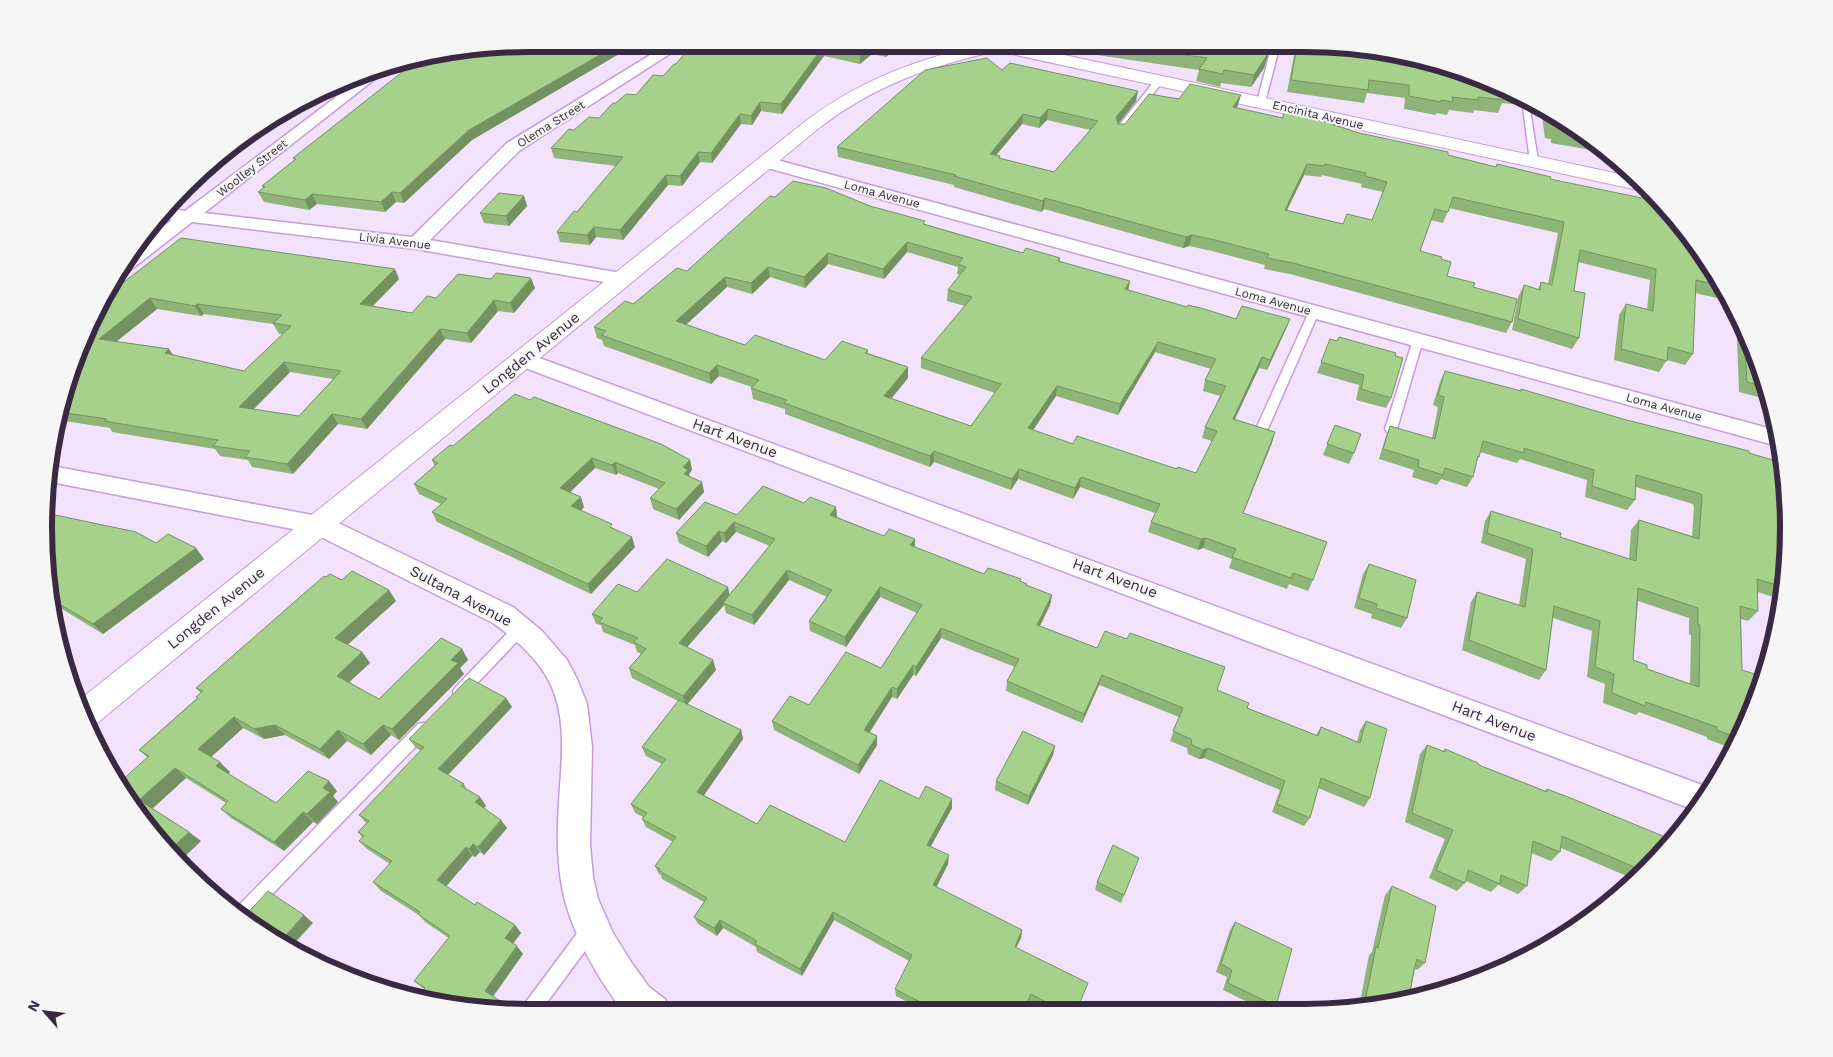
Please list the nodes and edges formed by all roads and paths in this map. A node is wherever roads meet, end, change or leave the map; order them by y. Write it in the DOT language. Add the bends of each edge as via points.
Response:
graph roads {
  1 [pos="665,52"];
  2 [pos="970,52"];
  3 [pos="1030,52"];
  4 [pos="1274,52"];
  5 [pos="1160,80"];
  6 [pos="363,83"];
  7 [pos="1262,102"];
  8 [pos="1526,107"];
  9 [pos="1118,131"];
  10 [pos="1534,161"];
  11 [pos="766,162"];
  12 [pos="1630,182"];
  13 [pos="171,215"];
  14 [pos="188,217"];
  15 [pos="416,243"];
  16 [pos="141,253"];
  17 [pos="621,279"];
  18 [pos="1314,312"];
  19 [pos="1418,340"];
  20 [pos="523,359"];
  21 [pos="1261,430"];
  22 [pos="1391,430"];
  23 [pos="1771,437"];
  24 [pos="56,475"];
  25 [pos="319,525"];
  26 [pos="520,628"];
  27 [pos="448,703"];
  28 [pos="89,711"];
  29 [pos="435,717"];
  30 [pos="1697,797"];
  31 [pos="245,910"];
  32 [pos="592,927"];
  33 [pos="535,1004"];
  34 [pos="642,1004"];
  1 -- 15 [label="street, Olema Street" via="514,147"];
  2 -- 11 [label="street, Longden Avenue" via="886,79 843,102"];
  3 -- 5 [label="street, Encinita Avenue"];
  4 -- 7 [label="lane"];
  5 -- 7 [label="street, Encinita Avenue"];
  5 -- 9 [label="lane"];
  6 -- 14 [label="street, Woolley Street"];
  7 -- 10 [label="street, Encinita Avenue"];
  8 -- 10 [label="lane"];
  10 -- 12 [label="street, Encinita Avenue"];
  11 -- 17 [label="street, Longden Avenue"];
  11 -- 18 [label="street, Loma Avenue"];
  13 -- 14 [label="street, Livia Avenue"];
  14 -- 15 [label="street, Livia Avenue"];
  14 -- 16 [label="street, Woolley Street"];
  15 -- 17 [label="street, Livia Avenue"];
  17 -- 20 [label="street, Longden Avenue"];
  18 -- 19 [label="street, Loma Avenue"];
  18 -- 21 [label="lane"];
  19 -- 22 [label="lane"];
  19 -- 23 [label="street, Loma Avenue"];
  20 -- 25 [label="street, Longden Avenue"];
  20 -- 30 [label="street, Hart Avenue"];
  24 -- 25 [label="street, Sultana Avenue"];
  25 -- 26 [label="street, Sultana Avenue" via="503,615"];
  25 -- 28 [label="street, Longden Avenue"];
  26 -- 27 [label="lane"];
  26 -- 32 [label="street, Sultana Avenue" via="542,647 568,692 576,750 574,819 578,888"];
  29 -- 31 [label="lane"];
  32 -- 33 [label="lane"];
  32 -- 34 [label="street, Sultana Avenue" via="635,998"];
}
